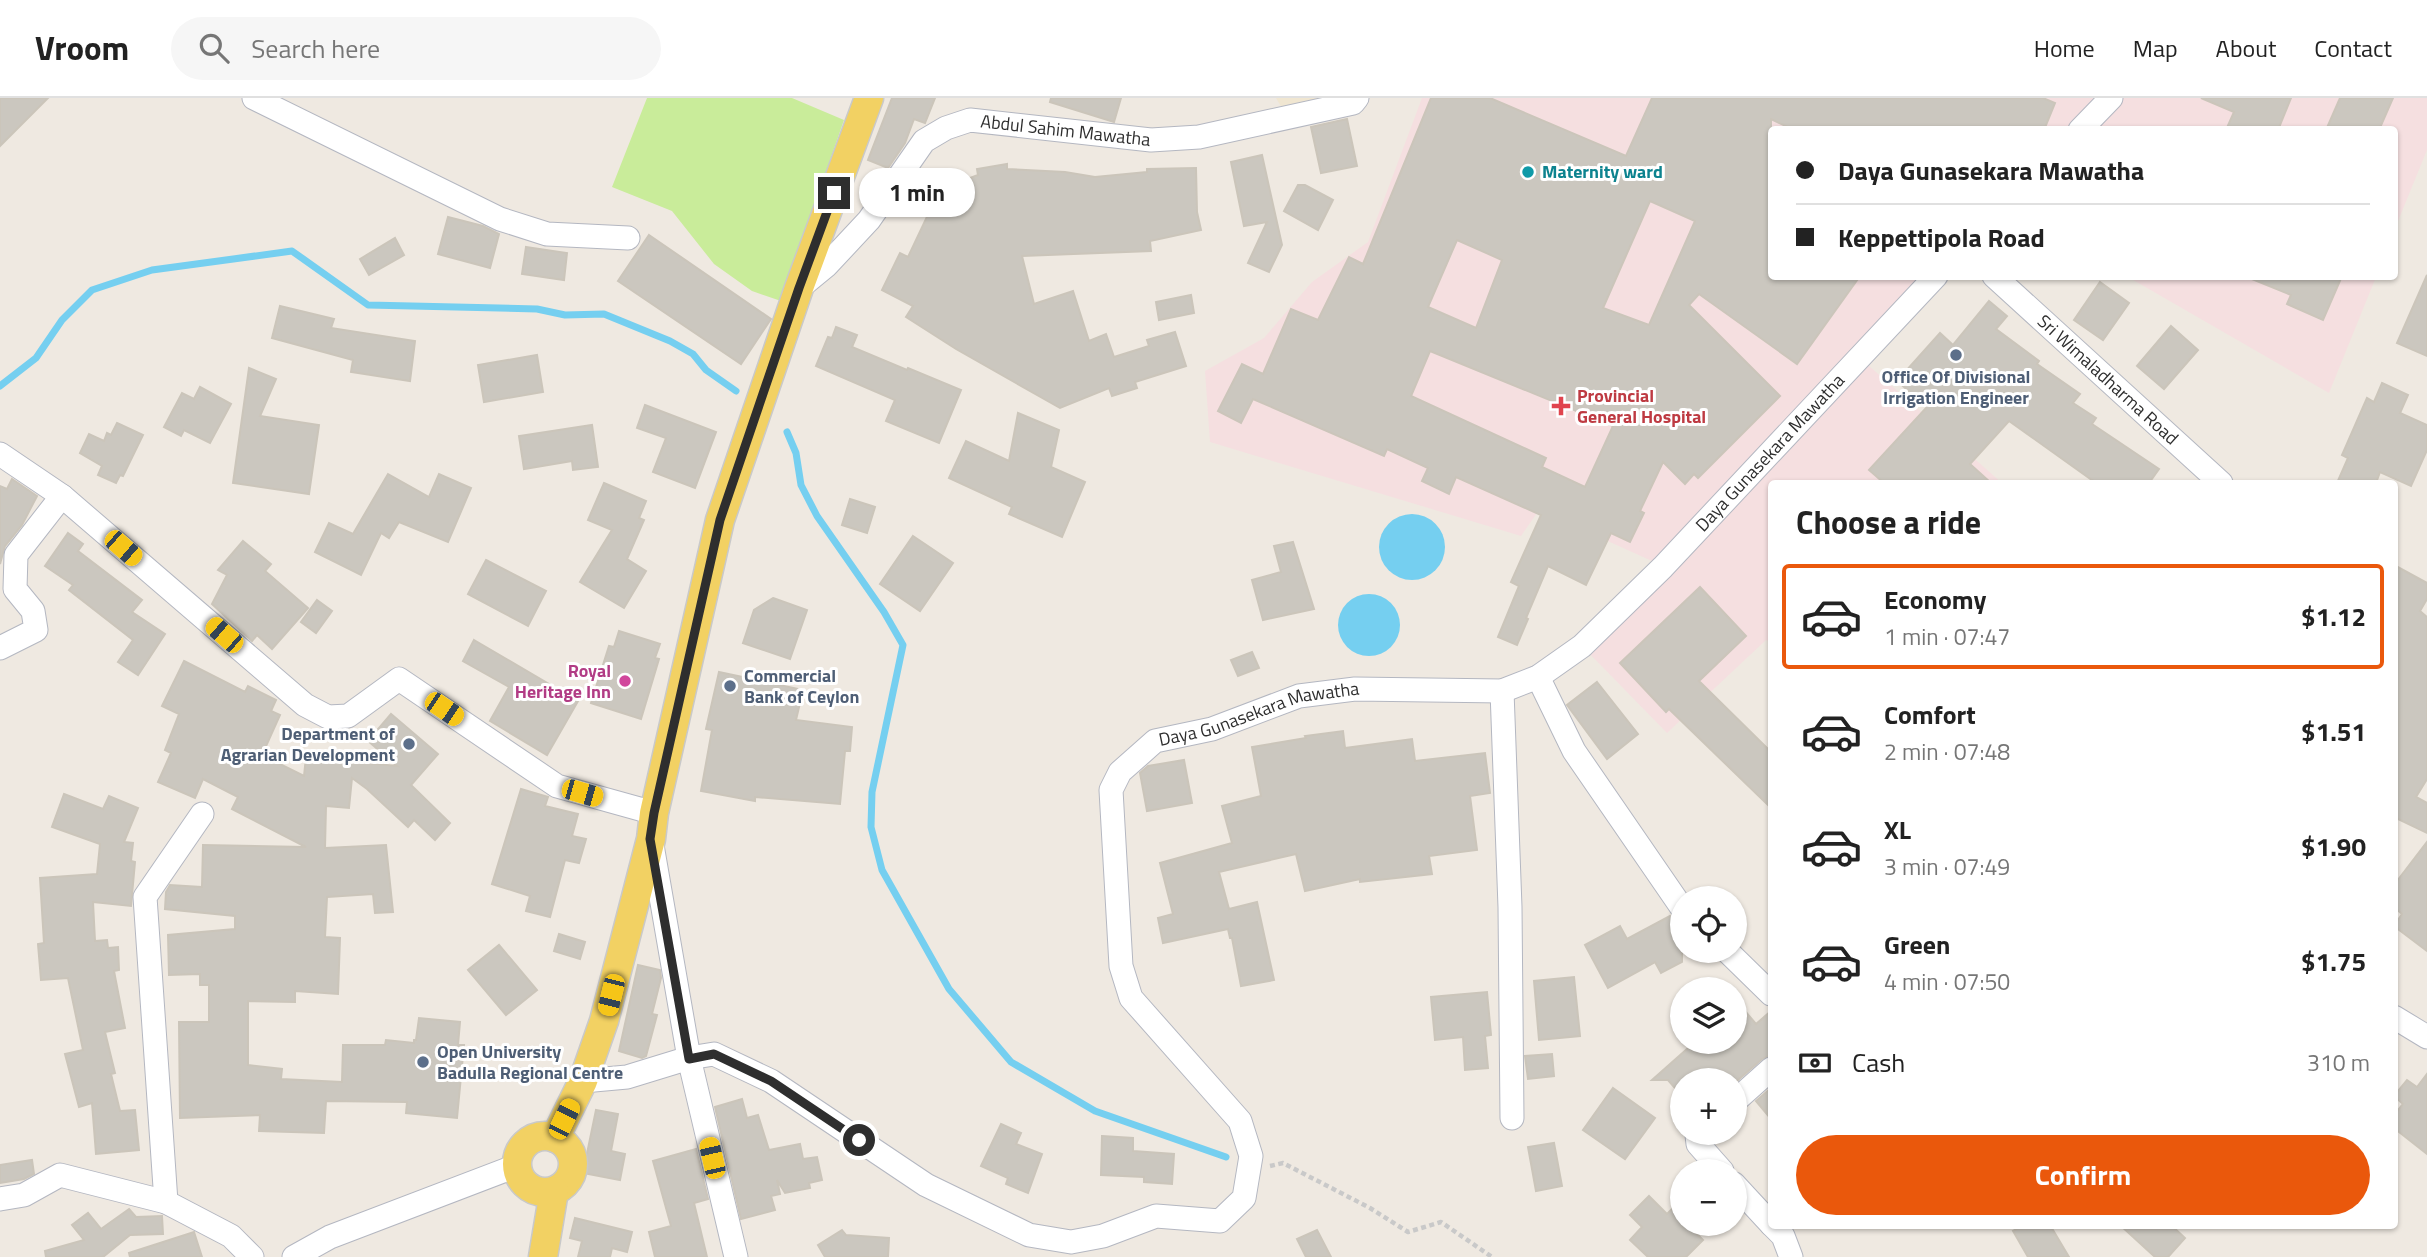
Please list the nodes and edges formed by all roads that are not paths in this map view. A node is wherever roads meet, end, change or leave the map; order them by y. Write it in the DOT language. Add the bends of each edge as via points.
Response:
graph roads {
  1 [pos="254,98"];
  2 [pos="869,98"];
  3 [pos="1357,98"];
  4 [pos="2111,98"];
  5 [pos="2084,126"];
  6 [pos="628,238"];
  7 [pos="1932,280"];
  8 [pos="1998,280"];
  9 [pos="799,288"];
  10 [pos="0,454"];
  11 [pos="2218,480"];
  12 [pos="62,496"];
  13 [pos="0,648"];
  14 [pos="1538,677"];
  15 [pos="1502,691"];
  16 [pos="202,814"];
  17 [pos="652,826"];
  18 [pos="1670,891"];
  19 [pos="1740,963"];
  20 [pos="1768,990"];
  21 [pos="2398,1019"];
  22 [pos="2427,1037"];
  23 [pos="689,1059"];
  24 [pos="1768,1072"];
  25 [pos="583,1080"];
  26 [pos="1747,1090"];
  27 [pos="1512,1118"];
  28 [pos="555,1138"];
  29 [pos="1699,1145"];
  30 [pos="1711,1159"];
  31 [pos="516,1166"];
  32 [pos="554,1191"];
  33 [pos="1747,1198"];
  34 [pos="0,1199"];
  35 [pos="166,1202"];
  36 [pos="1768,1220"];
  37 [pos="1777,1229"];
  38 [pos="253,1257"];
  39 [pos="294,1257"];
  40 [pos="543,1257"];
  41 [pos="736,1257"];
  42 [pos="1791,1257"];
  1 -- 6 [label="street" via="500,219 547,234"];
  2 -- 9 [label="main road"];
  3 -- 9 [label="street, Abdul Sahim Mawatha" via="1353,103 1199,136 1151,140 970,120 946,128 925,141 869,220"];
  4 -- 5 [label="street"];
  7 -- 14 [label="street, Daya Gunasekara Mawatha" via="1663,567 1582,646"];
  8 -- 11 [label="street, Sri Wimaladharma Road"];
  9 -- 17 [label="main road" via="720,520"];
  10 -- 12 [label="street"];
  12 -- 13 [label="street" via="16,555 15,589 33,611 36,630"];
  12 -- 17 [label="street" via="305,705 328,717 348,716 399,679 558,786"];
  14 -- 15 [label="street, Daya Gunasekara Mawatha"];
  14 -- 18 [label="street" via="1574,751"];
  15 -- 23 [label="street, Daya Gunasekara Mawatha" via="1354,689 1299,696 1212,729 1156,741 1115,781 1111,790 1121,966 1131,998 1240,1121 1251,1156 1244,1198 1220,1221 1156,1216 1103,1236 1071,1242 1029,1235 926,1185 771,1081 714,1054"];
  15 -- 27 [label="street"];
  16 -- 35 [label="street" via="145,897"];
  17 -- 23 [label="street"];
  17 -- 25 [label="main road" via="604,1021"];
  19 -- 20 [label="street"];
  21 -- 22 [label="street"];
  23 -- 25 [label="street, Daya Gunasekara Mawatha" via="627,1077"];
  23 -- 41 [label="street"];
  24 -- 26 [label="street"];
  25 -- 28 [label="main road"];
  28 -- 31 [label="main road" via="536,1137 528,1142 521,1148"];
  28 -- 32 [label="main road" via="569,1150 573,1169 563,1186"];
  29 -- 30 [label="street"];
  31 -- 32 [label="main road" via="525,1185"];
  31 -- 39 [label="street" via="330,1237"];
  32 -- 40 [label="main road"];
  33 -- 36 [label="street"];
  34 -- 35 [label="street" via="24,1195 60,1175"];
  35 -- 38 [label="street" via="231,1236"];
  37 -- 42 [label="street"];
}
